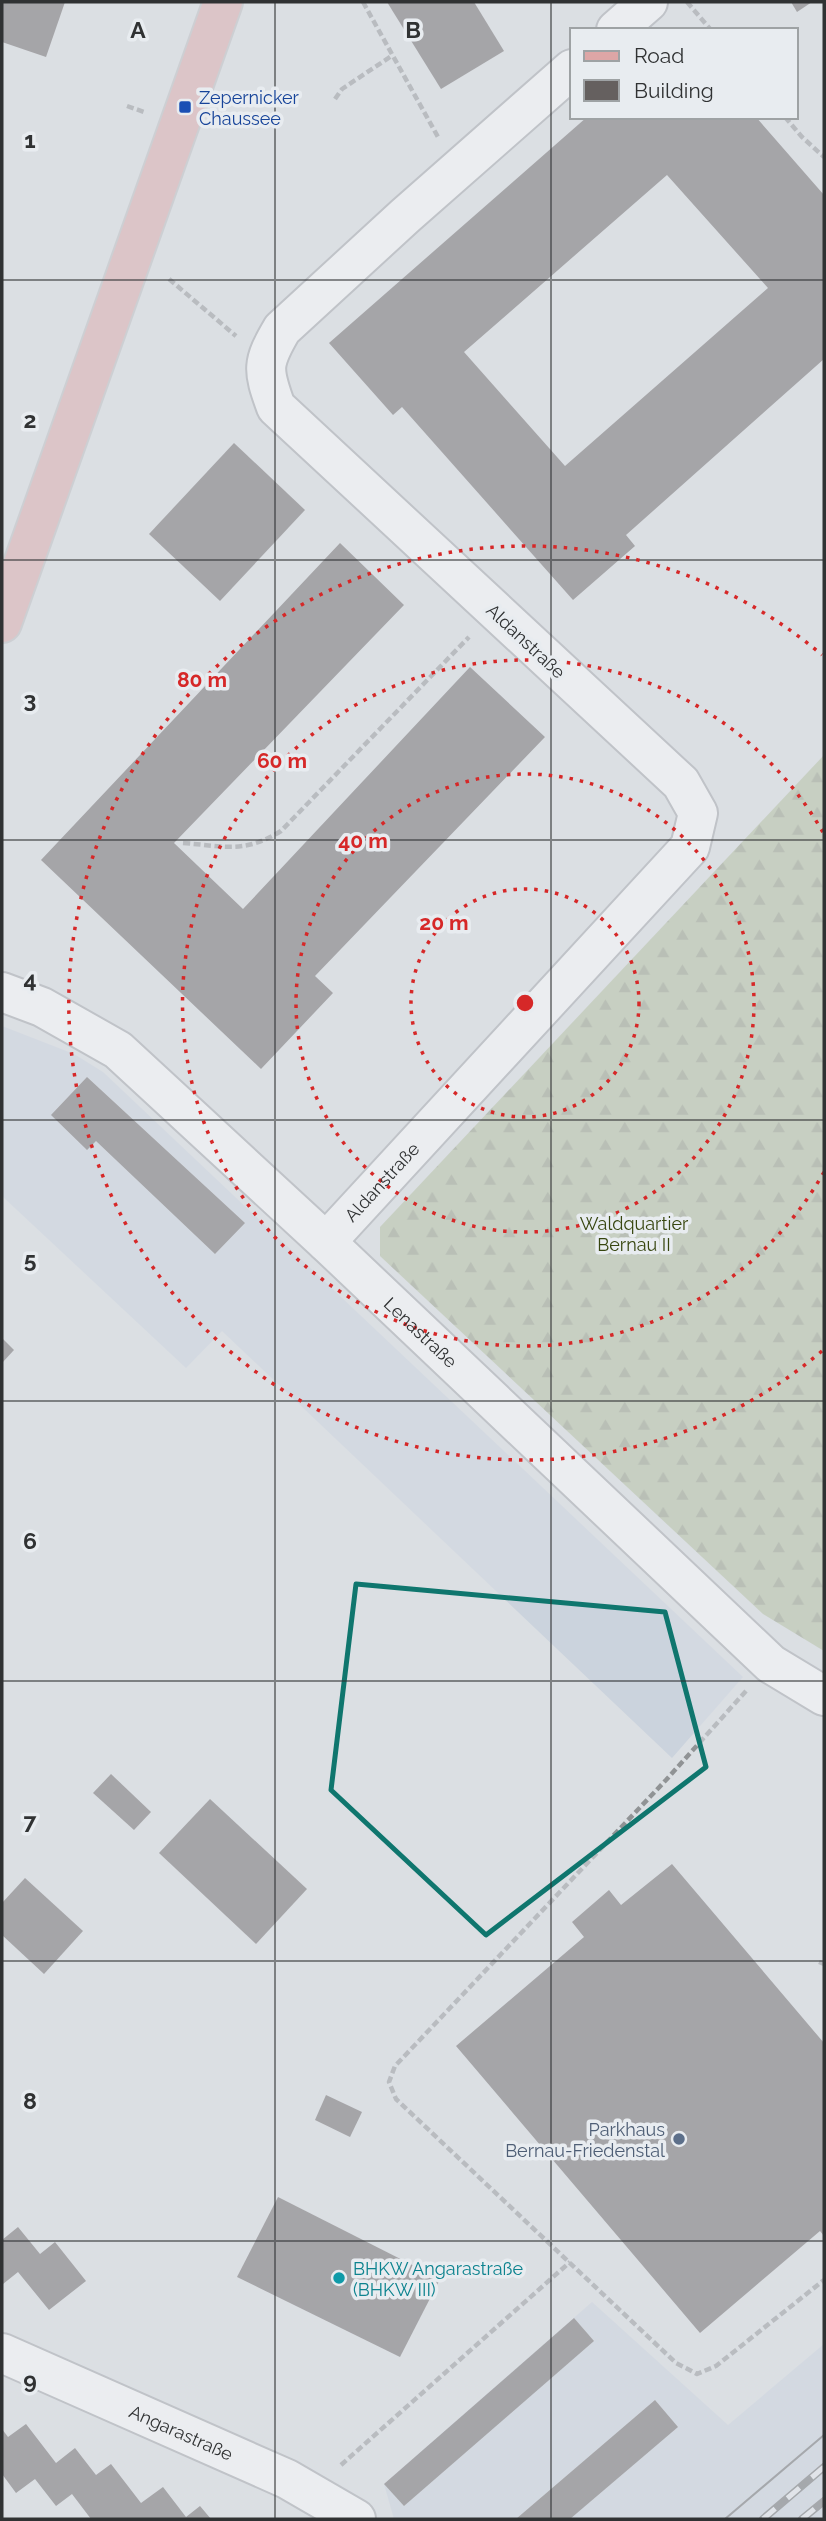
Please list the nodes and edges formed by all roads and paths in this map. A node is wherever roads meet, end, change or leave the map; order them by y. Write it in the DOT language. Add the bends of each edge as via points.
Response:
graph roads {
  1 [pos="223,2"];
  2 [pos="363,2"];
  3 [pos="648,2"];
  4 [pos="686,2"];
  5 [pos="619,28"];
  6 [pos="709,28"];
  7 [pos="393,55"];
  8 [pos="570,71"];
  9 [pos="335,99"];
  10 [pos="787,119"];
  11 [pos="824,157"];
  12 [pos="457,171"];
  13 [pos="169,279"];
  14 [pos="237,336"];
  15 [pos="2,623"];
  16 [pos="470,636"];
  17 [pos="183,843"];
  18 [pos="2,992"];
  19 [pos="326,1242"];
  20 [pos="771,1664"];
  21 [pos="824,1696"];
  22 [pos="570,2262"];
  23 [pos="824,2280"];
  24 [pos="2,2353"];
  25 [pos="312,2492"];
  26 [pos="356,2519"];
  1 -- 15 [label="main road"];
  2 -- 7 [label="path"];
  3 -- 5 [label="street"];
  4 -- 6 [label="path"];
  7 -- 9 [label="path" via="342,89"];
  7 -- 12 [label="path"];
  8 -- 12 [label="street, Aldanstraße"];
  10 -- 11 [label="path"];
  12 -- 19 [label="street, Aldanstraße" via="282,329 268,352 264,376 276,407 681,783 698,813 690,847"];
  13 -- 14 [label="path"];
  16 -- 17 [label="path" via="281,831 247,847"];
  18 -- 19 [label="street, Lenastraße" via="42,1007 118,1050"];
  19 -- 20 [label="street, Lenastraße"];
  20 -- 21 [label="street, Lenastraße"];
  20 -- 22 [label="path" via="395,2066 389,2082 396,2099"];
  22 -- 23 [label="path" via="676,2363 697,2374 716,2366"];
  22 -- 25 [label="path"];
  24 -- 25 [label="street, Angarastraße"];
  25 -- 26 [label="street, Angarastraße"];
}
